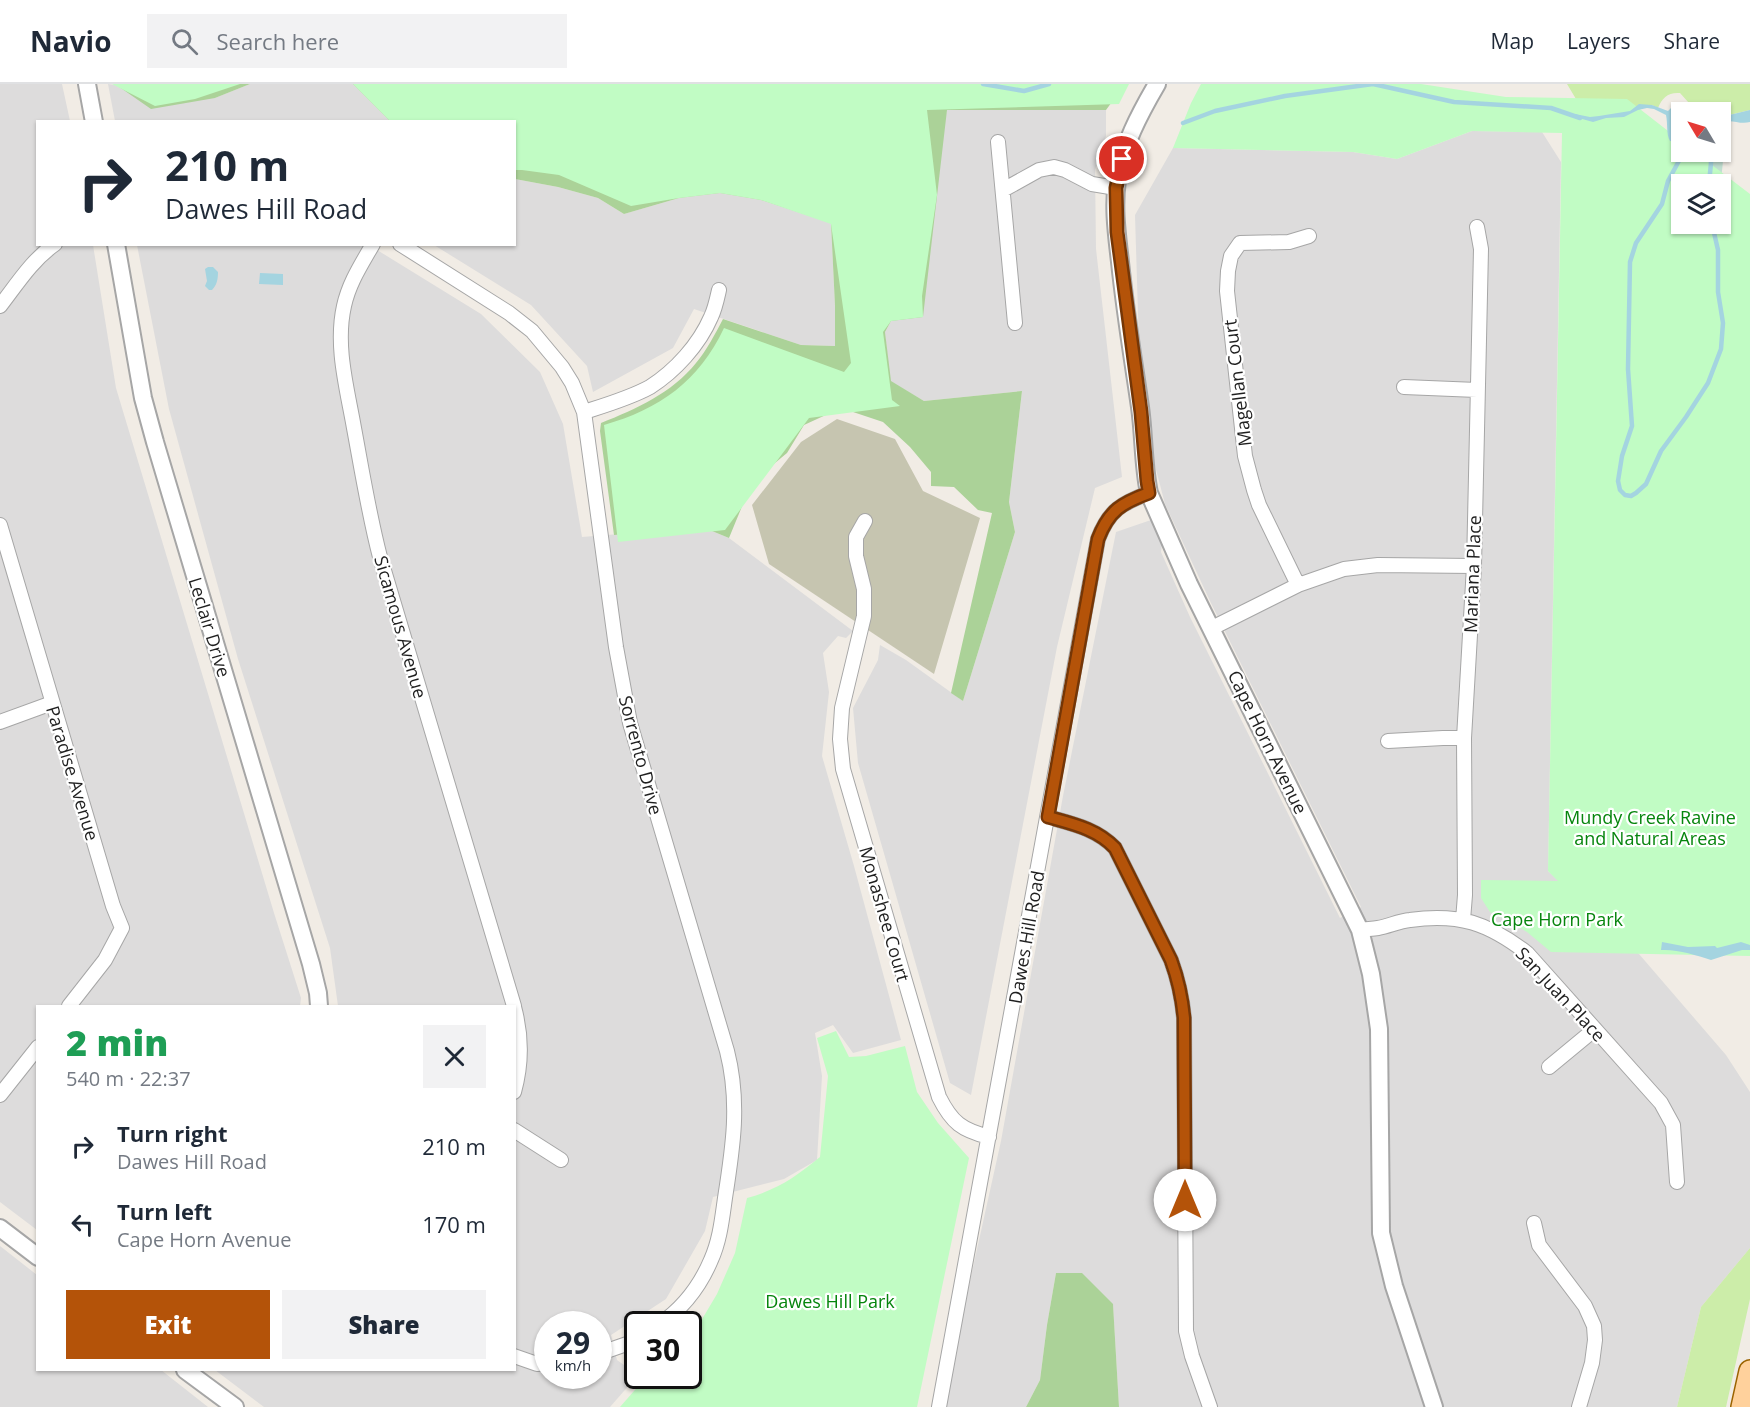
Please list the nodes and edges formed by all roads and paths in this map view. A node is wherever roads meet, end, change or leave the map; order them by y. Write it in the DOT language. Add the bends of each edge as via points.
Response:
graph roads {
  1 [pos="87,84"];
  2 [pos="1157,84"];
  3 [pos="94,120"];
  4 [pos="998,142"];
  5 [pos="1116,188"];
  6 [pos="1004,190"];
  7 [pos="1478,227"];
  8 [pos="1309,236"];
  9 [pos="52,246"];
  10 [pos="116,246"];
  11 [pos="372,246"];
  12 [pos="403,246"];
  13 [pos="719,290"];
  14 [pos="0,306"];
  15 [pos="1015,323"];
  16 [pos="1404,387"];
  17 [pos="1477,390"];
  18 [pos="584,412"];
  19 [pos="1149,493"];
  20 [pos="865,521"];
  21 [pos="0,525"];
  22 [pos="1474,566"];
  23 [pos="1298,585"];
  24 [pos="1212,628"];
  25 [pos="52,703"];
  26 [pos="0,722"];
  27 [pos="1464,738"];
  28 [pos="1388,741"];
  29 [pos="1048,817"];
  30 [pos="1463,920"];
  31 [pos="1360,930"];
  32 [pos="70,1005"];
  33 [pos="319,1005"];
  34 [pos="513,1005"];
  35 [pos="516,1016"];
  36 [pos="1595,1029"];
  37 [pos="36,1050"];
  38 [pos="1550,1067"];
  39 [pos="516,1085"];
  40 [pos="0,1095"];
  41 [pos="516,1131"];
  42 [pos="989,1137"];
  43 [pos="561,1160"];
  44 [pos="1677,1182"];
  45 [pos="1534,1223"];
  46 [pos="0,1228"];
  47 [pos="36,1255"];
  48 [pos="677,1311"];
  49 [pos="516,1357"];
  50 [pos="534,1363"];
  51 [pos="186,1371"];
  52 [pos="1750,1371"];
  53 [pos="235,1407"];
  54 [pos="939,1407"];
  55 [pos="1210,1407"];
  56 [pos="1434,1407"];
  57 [pos="1579,1407"];
  58 [pos="1742,1407"];
  1 -- 3 [label="street"];
  2 -- 5 [label="street, Cape Horn Avenue" via="1126,148"];
  4 -- 6 [label="street"];
  5 -- 6 [label="street" via="1054,167 1040,170"];
  5 -- 19 [label="street, Cape Horn Avenue" via="1118,248"];
  6 -- 15 [label="street"];
  7 -- 17 [label="street, Mariana Place" via="1481,249"];
  8 -- 23 [label="street, Magellan Court" via="1289,242 1240,243 1231,256 1228,271 1228,311 1249,472 1259,505"];
  9 -- 14 [label="street" via="34,262"];
  10 -- 33 [label="street, Leclair Drive" via="143,398 311,964"];
  11 -- 34 [label="street, Sicamous Avenue" via="347,294 340,335 370,516"];
  12 -- 18 [label="street, Sorrento Drive" via="532,331 562,367"];
  13 -- 18 [label="street" via="712,316 682,360 649,387"];
  16 -- 17 [label="street"];
  17 -- 22 [label="street, Mariana Place"];
  18 -- 48 [label="street, Sorrento Drive" via="630,723 733,1075 730,1164 720,1233 712,1260"];
  19 -- 24 [label="street, Cape Horn Avenue"];
  19 -- 29 [label="street, Dawes Hill Road" via="1113,512 1098,539"];
  20 -- 42 [label="street, Monashee Court" via="856,537 864,616 842,708 843,769 931,1074 944,1106 960,1125 969,1132"];
  21 -- 25 [label="street, Paradise Avenue"];
  22 -- 23 [label="street" via="1358,567"];
  22 -- 27 [label="street, Mariana Place"];
  23 -- 24 [label="street"];
  24 -- 31 [label="street, Cape Horn Avenue"];
  25 -- 26 [label="street"];
  25 -- 32 [label="street, Paradise Avenue" via="122,928 105,960"];
  27 -- 28 [label="street"];
  27 -- 30 [label="street, Mariana Place"];
  29 -- 42 [label="street, Dawes Hill Road"];
  29 -- 55 [label="street" via="1095,832 1115,848 1178,977 1184,1018 1186,1330"];
  30 -- 31 [label="street, San Juan Place" via="1409,920"];
  30 -- 36 [label="street, San Juan Place" via="1502,934 1527,953"];
  31 -- 56 [label="street, Cape Horn Avenue" via="1379,1029 1381,1233 1394,1286"];
  35 -- 39 [label="street, Sicamous Avenue" via="521,1053"];
  36 -- 38 [label="street"];
  36 -- 44 [label="street, San Juan Place" via="1661,1103 1673,1125"];
  37 -- 40 [label="street"];
  41 -- 43 [label="street"];
  42 -- 54 [label="street, Dawes Hill Road"];
  45 -- 57 [label="street" via="1539,1245 1585,1306 1594,1326 1592,1363"];
  46 -- 47 [label="street"];
  49 -- 50 [label="street"];
  51 -- 53 [label="street"];
  52 -- 58 [label="main road"];
}
